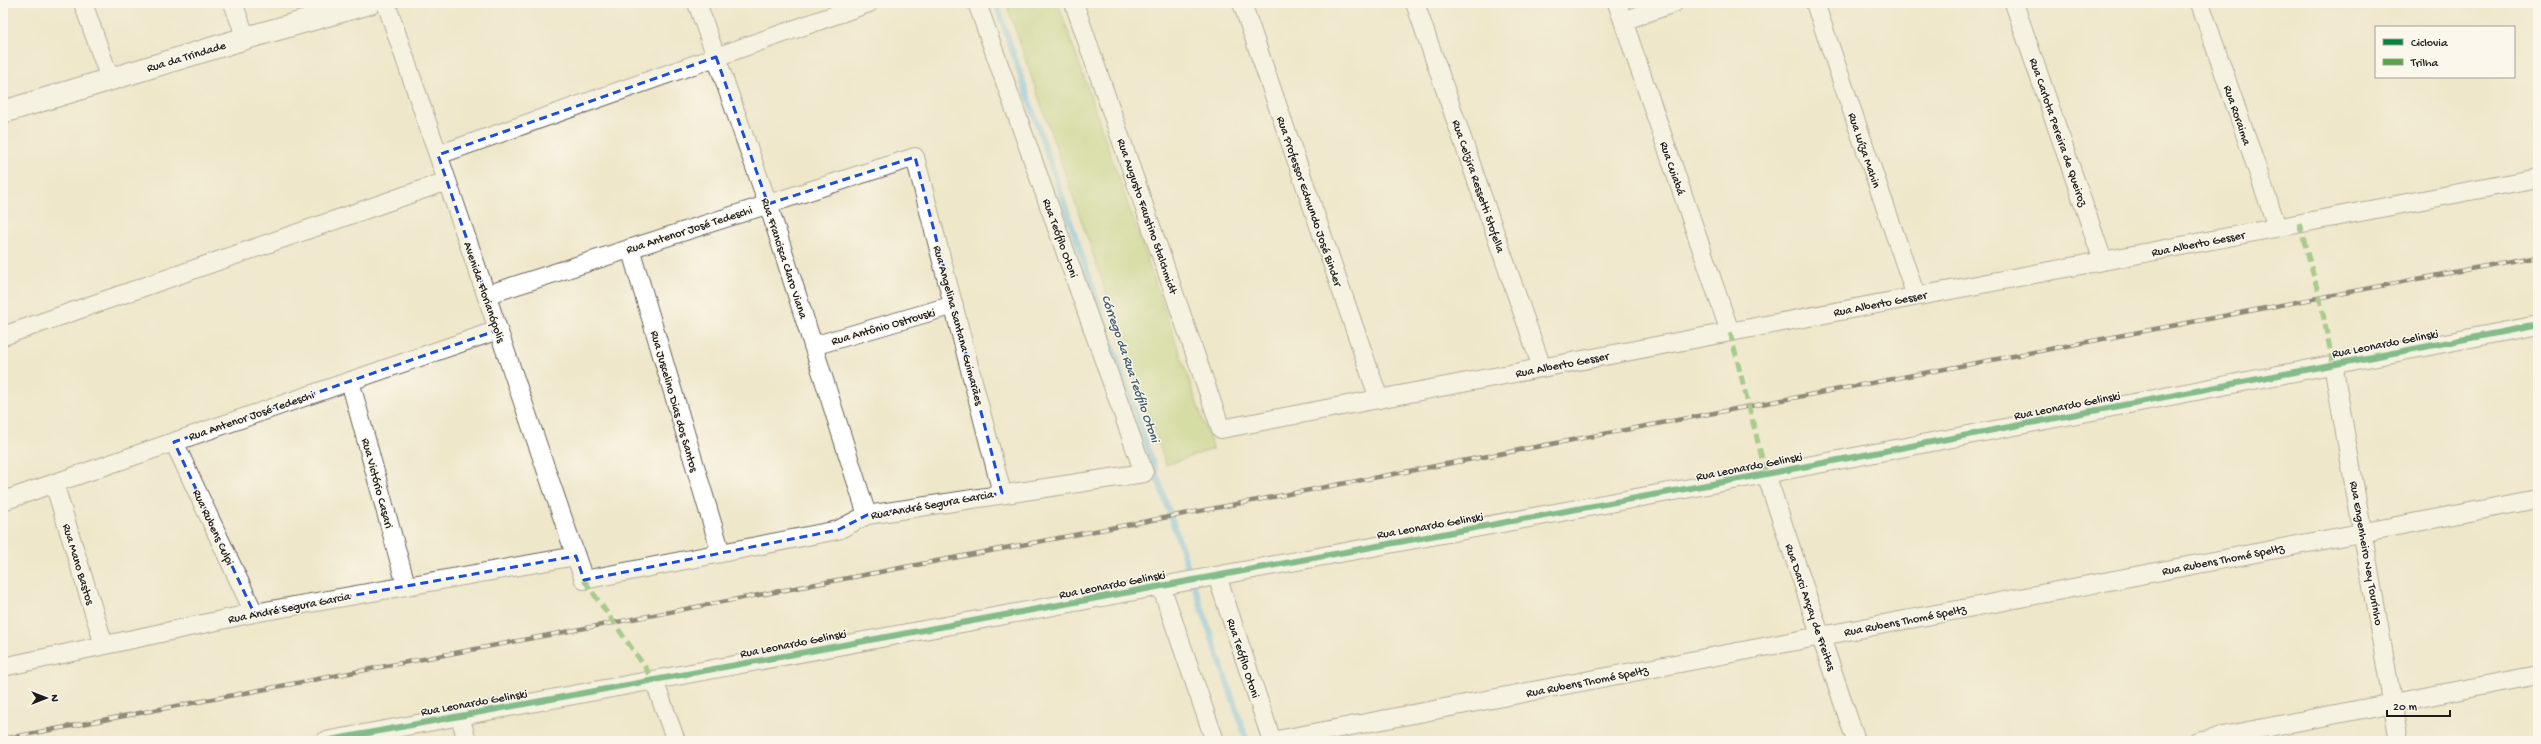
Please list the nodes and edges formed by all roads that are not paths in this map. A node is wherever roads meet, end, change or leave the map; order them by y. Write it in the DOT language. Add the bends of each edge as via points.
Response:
graph roads {
  1 [pos="83,3"];
  2 [pos="234,3"];
  3 [pos="370,3"];
  4 [pos="386,3"];
  5 [pos="697,3"];
  6 [pos="869,3"];
  7 [pos="977,3"];
  8 [pos="1074,3"];
  9 [pos="1242,3"];
  10 [pos="1415,3"];
  11 [pos="1617,3"];
  12 [pos="1674,3"];
  13 [pos="1815,3"];
  14 [pos="2014,3"];
  15 [pos="2200,3"];
  16 [pos="1623,20"];
  17 [pos="246,38"];
  18 [pos="716,57"];
  19 [pos="110,79"];
  20 [pos="3,112"];
  21 [pos="438,155"];
  22 [pos="915,157"];
  23 [pos="2538,178"];
  24 [pos="447,181"];
  25 [pos="768,204"];
  26 [pos="2277,227"];
  27 [pos="630,248"];
  28 [pos="2103,261"];
  29 [pos="486,294"];
  30 [pos="1916,296"];
  31 [pos="954,305"];
  32 [pos="2538,325"];
  33 [pos="498,330"];
  34 [pos="1730,332"];
  35 [pos="3,336"];
  36 [pos="813,346"];
  37 [pos="2333,364"];
  38 [pos="1542,368"];
  39 [pos="350,381"];
  40 [pos="1379,399"];
  41 [pos="1221,429"];
  42 [pos="174,442"];
  43 [pos="1144,473"];
  44 [pos="1766,474"];
  45 [pos="54,483"];
  46 [pos="1002,493"];
  47 [pos="2538,499"];
  48 [pos="3,501"];
  49 [pos="867,515"];
  50 [pos="2363,532"];
  51 [pos="721,553"];
  52 [pos="576,556"];
  53 [pos="1211,577"];
  54 [pos="584,580"];
  55 [pos="406,585"];
  56 [pos="1167,585"];
  57 [pos="254,613"];
  58 [pos="1821,636"];
  59 [pos="104,645"];
  60 [pos="3,667"];
  61 [pos="2538,675"];
  62 [pos="654,680"];
  63 [pos="2393,702"];
  64 [pos="460,716"];
  65 [pos="325,741"];
  66 [pos="467,741"];
  67 [pos="676,741"];
  68 [pos="1215,741"];
  69 [pos="1272,741"];
  70 [pos="1856,741"];
  71 [pos="2197,741"];
  72 [pos="2399,741"];
  1 -- 19 [label="street"];
  2 -- 17 [label="street"];
  3 -- 17 [label="main road, Rua da Trindade"];
  4 -- 21 [label="street, Avenida Florianópolis"];
  5 -- 18 [label="street, Rua Francisca Claro Viana"];
  6 -- 18 [label="street"];
  7 -- 43 [label="street, Rua Teófilo Otoni"];
  8 -- 41 [label="street, Rua Augusto Faustino Stalchmidt"];
  9 -- 40 [label="street, Rua Professor Edmundo José Binder"];
  10 -- 38 [label="street, Rua Celzira Ressetti Stofella"];
  11 -- 16 [label="street, Rua Cuiabá"];
  12 -- 16 [label="street"];
  13 -- 30 [label="street, Rua Luíza Mahin"];
  14 -- 28 [label="street, Rua Carlota Pereira de Queiroz"];
  15 -- 26 [label="street, Rua Roraima"];
  16 -- 34 [label="street, Rua Cuiabá"];
  17 -- 19 [label="main road, Rua da Trindade"];
  18 -- 21 [label="street"];
  18 -- 25 [label="street, Rua Francisca Claro Viana"];
  19 -- 20 [label="main road, Rua da Trindade"];
  21 -- 24 [label="street, Avenida Florianópolis"];
  22 -- 25 [label="street, Rua Antenor José Tedeschi"];
  22 -- 31 [label="street, Rua Angelina Santana Guimarães"];
  23 -- 26 [label="street, Rua Alberto Gesser"];
  24 -- 29 [label="street, Avenida Florianópolis"];
  24 -- 35 [label="street"];
  25 -- 27 [label="street, Rua Antenor José Tedeschi"];
  25 -- 36 [label="street, Rua Francisca Claro Viana"];
  26 -- 28 [label="street, Rua Alberto Gesser"];
  27 -- 29 [label="street, Rua Antenor José Tedeschi"];
  27 -- 51 [label="street, Rua Juscelino Dias dos Santos"];
  28 -- 30 [label="street, Rua Alberto Gesser"];
  29 -- 33 [label="street, Avenida Florianópolis"];
  30 -- 34 [label="street, Rua Alberto Gesser"];
  31 -- 36 [label="street, Rua Antônio Ostrovski"];
  31 -- 46 [label="street, Rua Angelina Santana Guimarães"];
  32 -- 37 [label="street, Rua Leonardo Gelinski"];
  33 -- 39 [label="street, Rua Antenor José Tedeschi"];
  33 -- 52 [label="street, Avenida Florianópolis"];
  34 -- 38 [label="street, Rua Alberto Gesser"];
  36 -- 49 [label="street, Rua Francisca Claro Viana"];
  37 -- 44 [label="street, Rua Leonardo Gelinski"];
  37 -- 50 [label="street, Rua Engenheiro Ney Tourinho"];
  38 -- 40 [label="street, Rua Alberto Gesser"];
  39 -- 42 [label="street, Rua Antenor José Tedeschi"];
  39 -- 55 [label="street, Rua Victório Casari"];
  40 -- 41 [label="street, Rua Alberto Gesser"];
  42 -- 45 [label="street, Rua Antenor José Tedeschi"];
  42 -- 57 [label="street, Rua Rubens Culpi"];
  43 -- 46 [label="street, Rua André Segura Garcia"];
  44 -- 53 [label="street, Rua Leonardo Gelinski"];
  44 -- 58 [label="street, Rua Darci Ançay de Freitas"];
  45 -- 48 [label="street, Rua Antenor José Tedeschi"];
  45 -- 59 [label="street, Rua Mano Bastos"];
  46 -- 49 [label="street, Rua André Segura Garcia"];
  47 -- 50 [label="street, Rua Rubens Thomé Speltz"];
  49 -- 51 [label="street, Rua André Segura Garcia" via="838,530"];
  50 -- 58 [label="street, Rua Rubens Thomé Speltz"];
  50 -- 63 [label="street, Rua Engenheiro Ney Tourinho"];
  51 -- 54 [label="street, Rua André Segura Garcia"];
  52 -- 54 [label="street, Avenida Florianópolis"];
  52 -- 55 [label="street, Rua André Segura Garcia"];
  53 -- 56 [label="street, Rua Leonardo Gelinski"];
  53 -- 69 [label="street, Rua Teófilo Otoni"];
  55 -- 57 [label="street, Rua André Segura Garcia"];
  56 -- 62 [label="street, Rua Leonardo Gelinski"];
  56 -- 68 [label="street"];
  57 -- 59 [label="street, Rua André Segura Garcia"];
  58 -- 69 [label="street, Rua Rubens Thomé Speltz"];
  58 -- 70 [label="street, Rua Darci Ançay de Freitas"];
  59 -- 60 [label="street, Rua André Segura Garcia"];
  61 -- 63 [label="street"];
  62 -- 64 [label="street, Rua Leonardo Gelinski"];
  62 -- 67 [label="street"];
  63 -- 71 [label="street"];
  63 -- 72 [label="street, Rua Engenheiro Ney Tourinho"];
  64 -- 65 [label="street, Rua Leonardo Gelinski"];
  64 -- 66 [label="street"];
}
